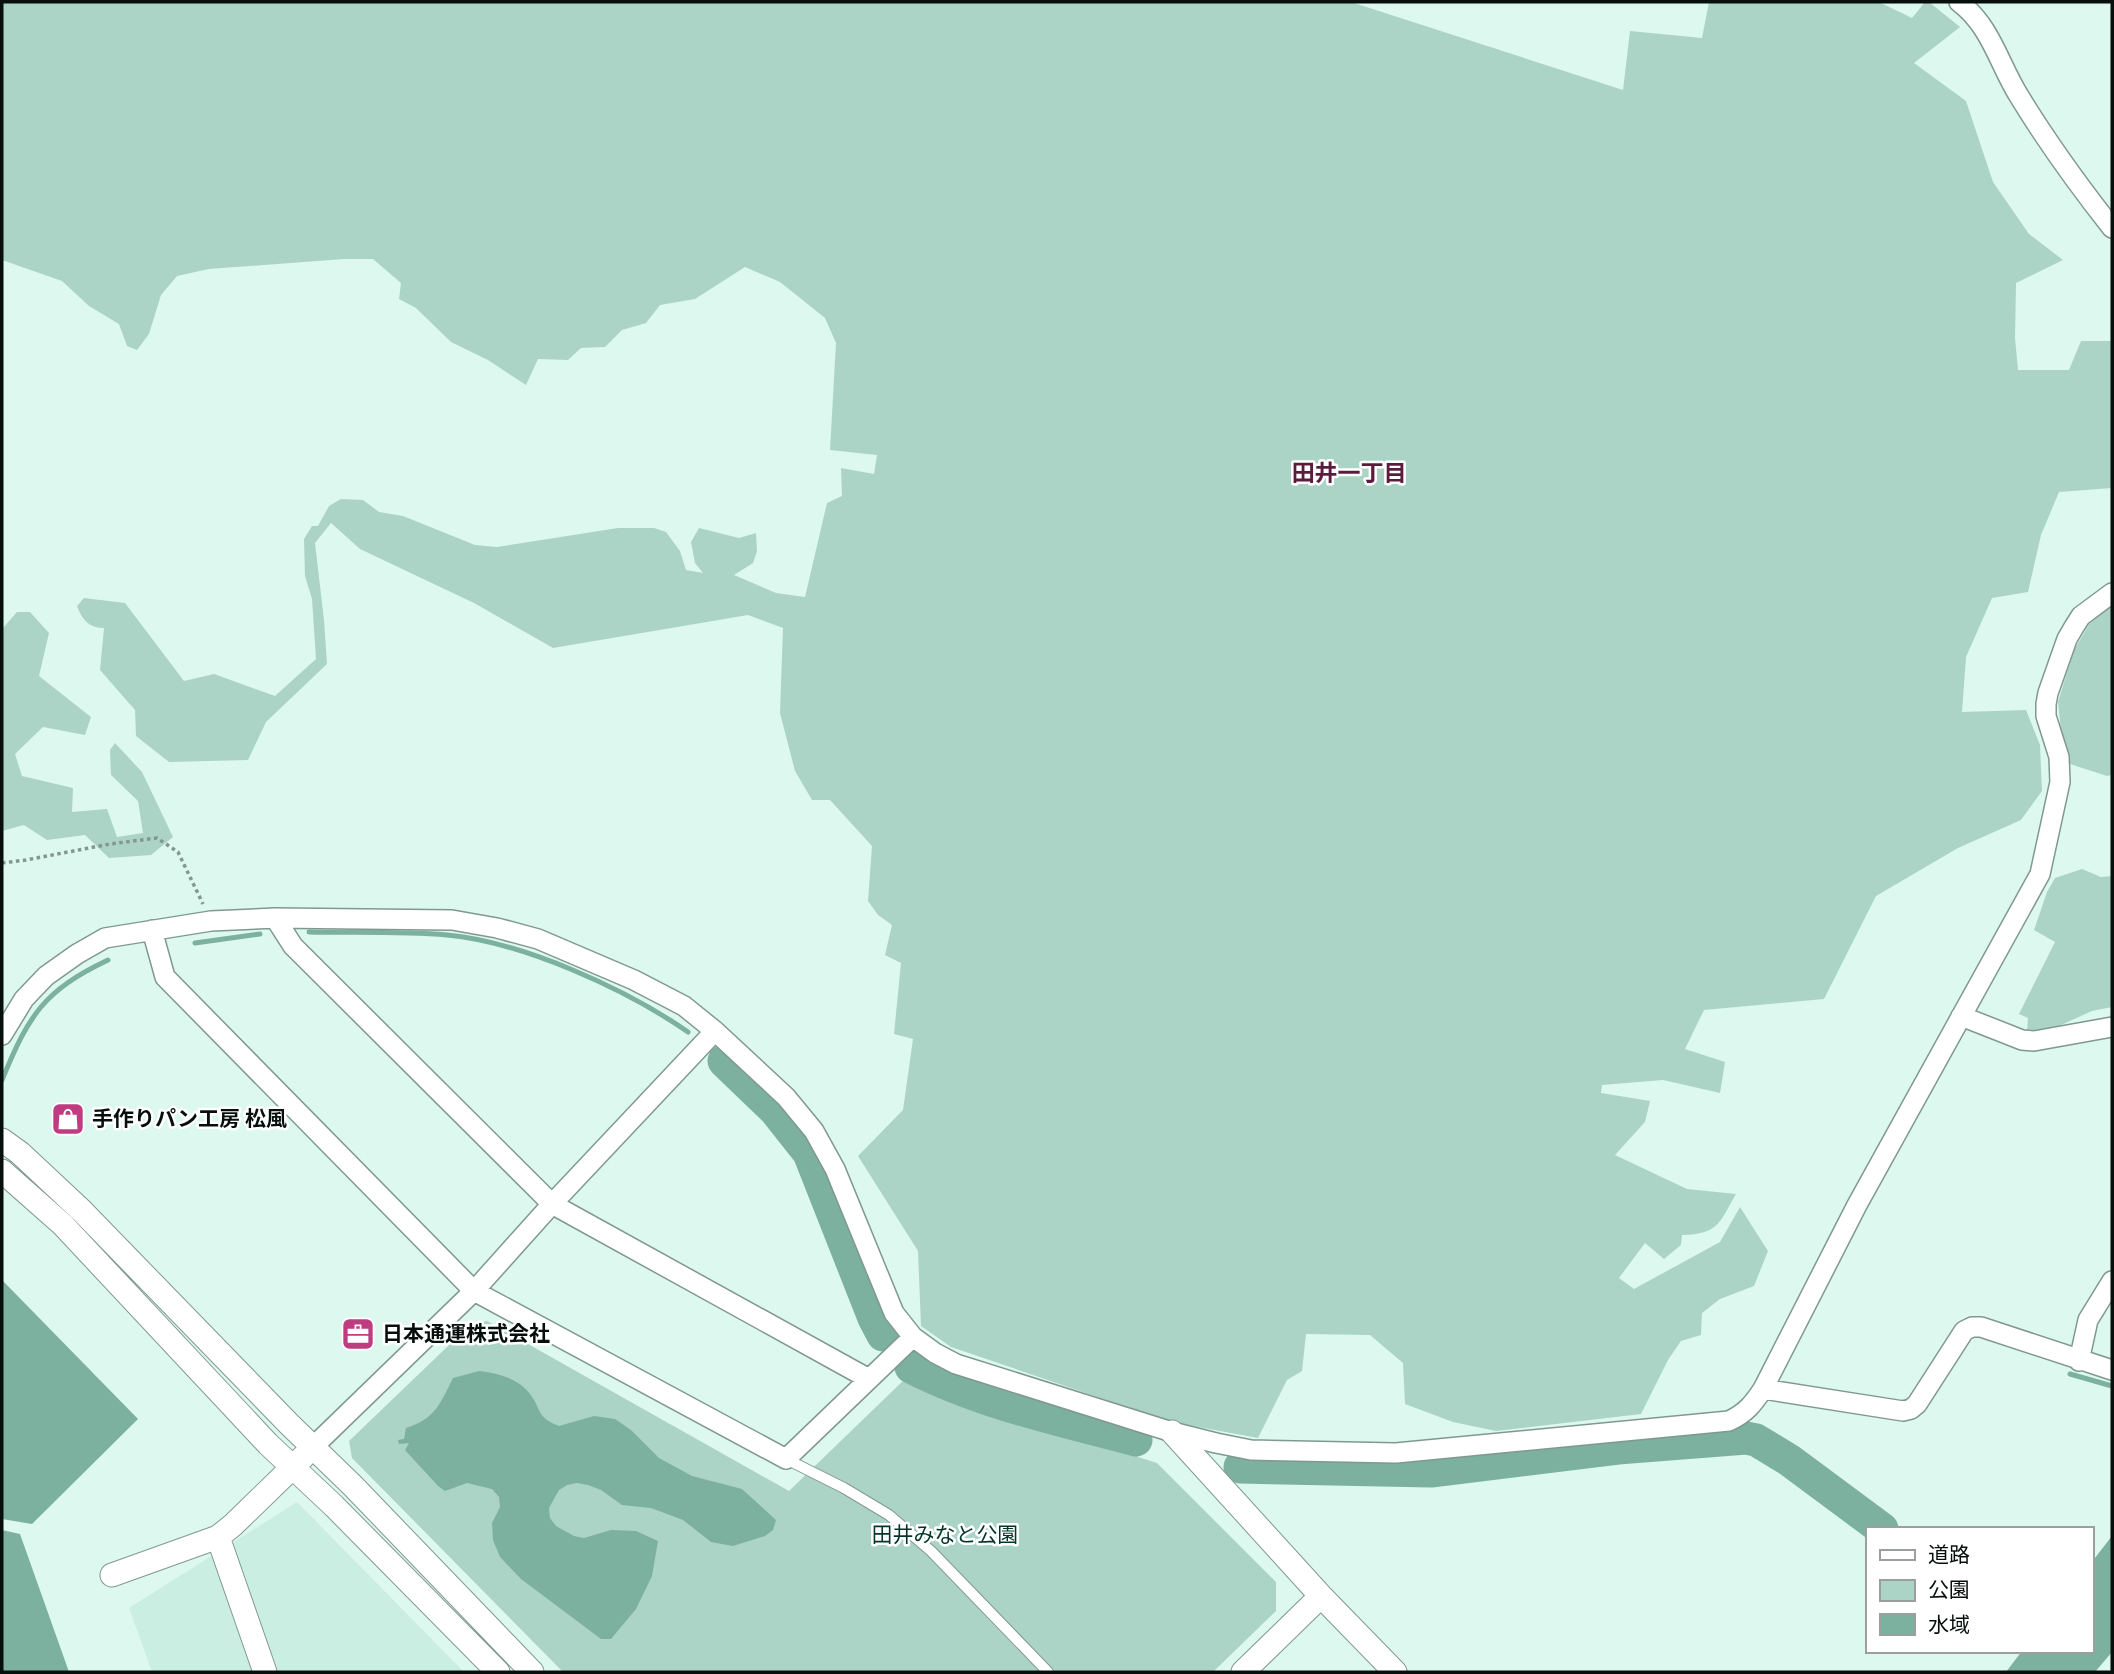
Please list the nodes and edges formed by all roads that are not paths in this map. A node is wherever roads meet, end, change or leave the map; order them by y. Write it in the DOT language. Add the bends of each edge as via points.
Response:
graph roads {
  1 [pos="1959,2"];
  2 [pos="2112,228"];
  3 [pos="2112,593"];
  4 [pos="275,918"];
  5 [pos="152,930"];
  6 [pos="1961,1016"];
  7 [pos="2112,1027"];
  8 [pos="715,1031"];
  9 [pos="2,1035"];
  10 [pos="2,1140"];
  11 [pos="2,1171"];
  12 [pos="552,1204"];
  13 [pos="2112,1281"];
  14 [pos="474,1291"];
  15 [pos="913,1337"];
  16 [pos="2079,1361"];
  17 [pos="2112,1370"];
  18 [pos="869,1379"];
  19 [pos="1763,1389"];
  20 [pos="1172,1432"];
  21 [pos="313,1447"];
  22 [pos="786,1459"];
  23 [pos="292,1467"];
  24 [pos="218,1537"];
  25 [pos="112,1575"];
  26 [pos="1321,1596"];
  27 [pos="265,1672"];
  28 [pos="498,1672"];
  29 [pos="532,1672"];
  30 [pos="1048,1672"];
  31 [pos="1244,1672"];
  32 [pos="1395,1672"];
  1 -- 2 [label="street" via="1987,31 2023,104"];
  3 -- 6 [label="street" via="2081,616 2067,639 2046,705 2060,782 2044,863"];
  4 -- 5 [label="street"];
  4 -- 8 [label="street" via="452,920 497,928 538,939 634,980 684,1006"];
  4 -- 12 [label="street" via="293,946"];
  5 -- 9 [label="street" via="105,938 77,954 24,999"];
  5 -- 14 [label="street" via="165,977"];
  6 -- 7 [label="street" via="2034,1041"];
  6 -- 19 [label="street"];
  8 -- 12 [label="street"];
  8 -- 15 [label="street" via="786,1097 814,1131 835,1169 894,1313"];
  10 -- 21 [label="street" via="82,1211"];
  11 -- 23 [label="street" via="63,1225"];
  12 -- 14 [label="street"];
  12 -- 18 [label="street"];
  13 -- 16 [label="street" via="2088,1320"];
  14 -- 21 [label="street"];
  14 -- 22 [label="street"];
  15 -- 18 [label="street"];
  15 -- 20 [label="street" via="956,1364"];
  16 -- 17 [label="street"];
  16 -- 19 [label="street" via="1972,1327 1964,1331 1911,1409"];
  18 -- 22 [label="street"];
  19 -- 20 [label="street" via="1750,1408 1729,1420 1396,1453 1251,1450"];
  20 -- 26 [label="street"];
  21 -- 23 [label="street"];
  21 -- 29 [label="street"];
  22 -- 30 [label="lane" via="889,1515 931,1551"];
  23 -- 24 [label="street"];
  23 -- 28 [label="street"];
  24 -- 25 [label="street"];
  24 -- 27 [label="street"];
  26 -- 31 [label="street"];
  26 -- 32 [label="street"];
}
